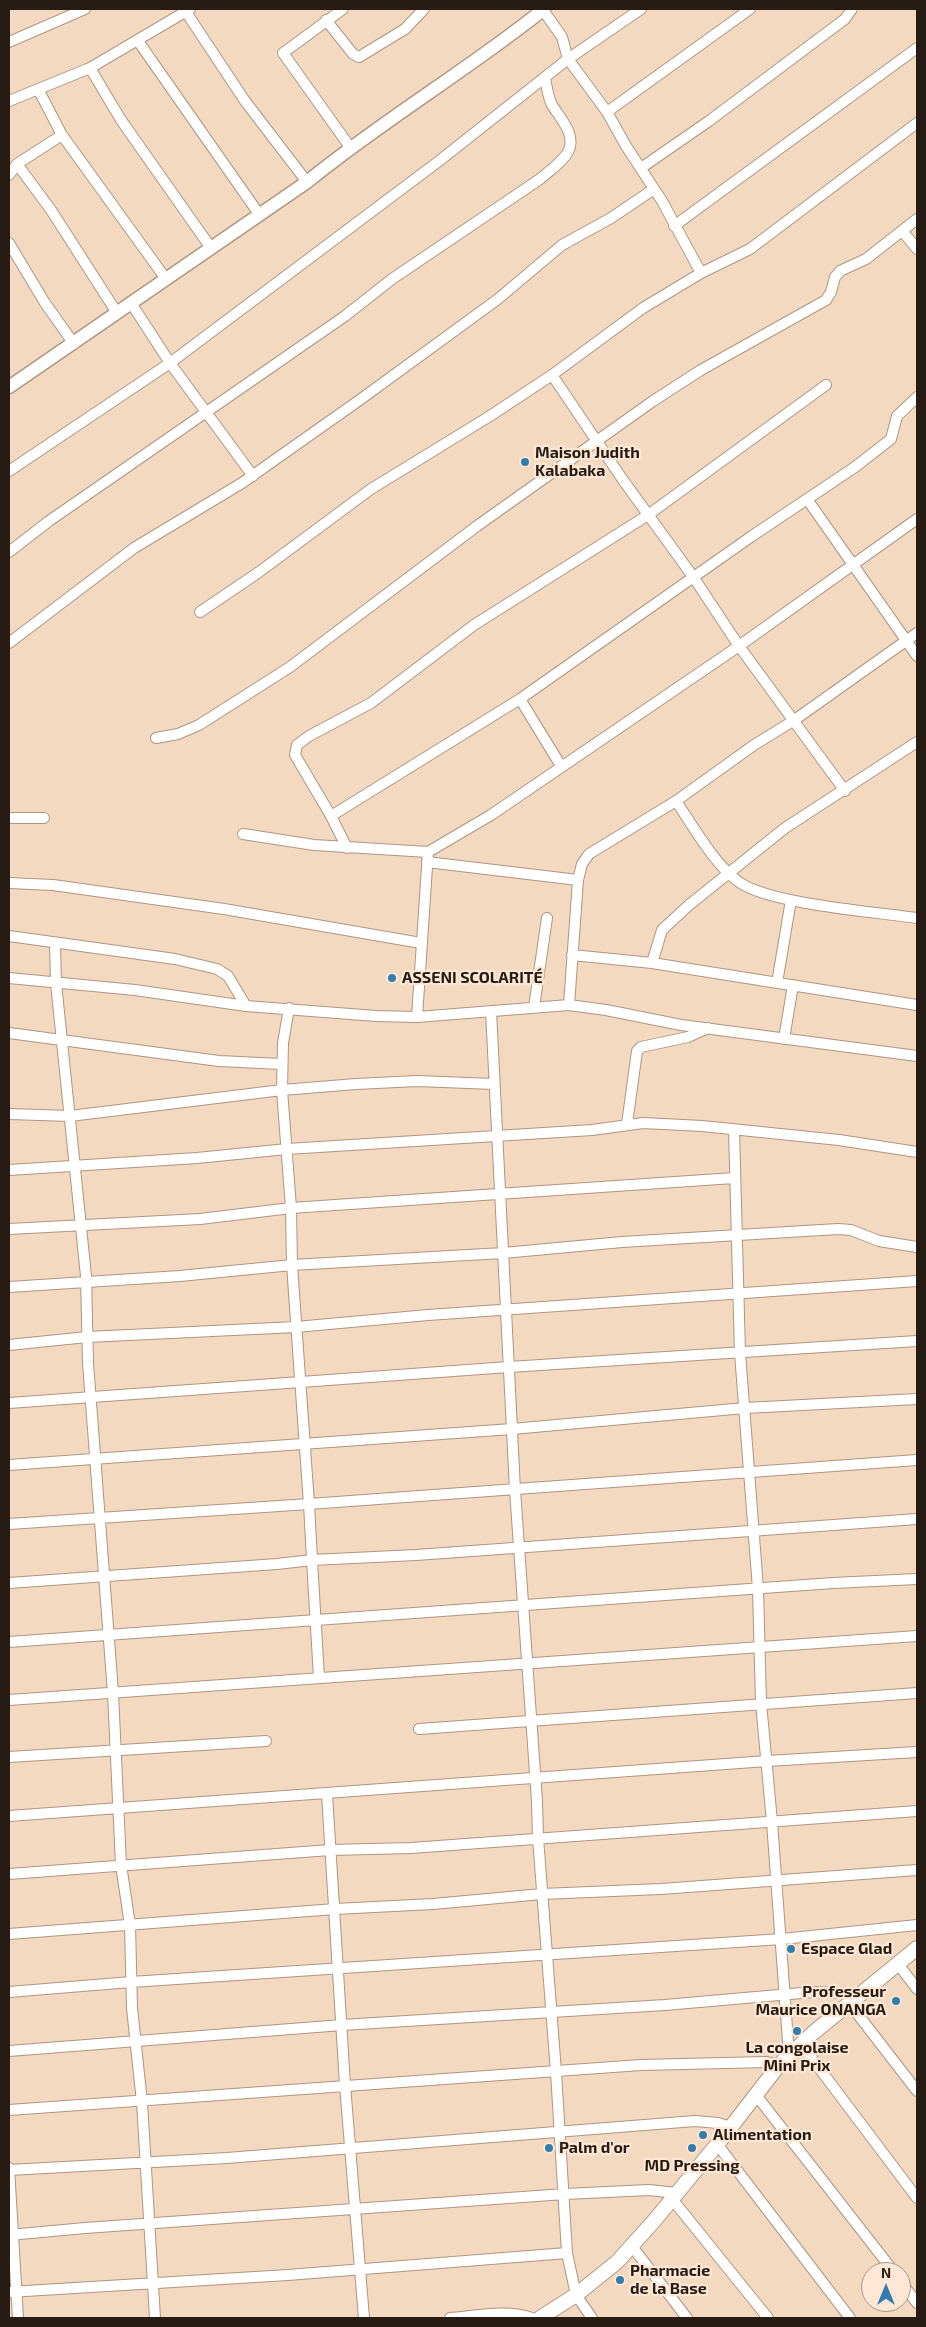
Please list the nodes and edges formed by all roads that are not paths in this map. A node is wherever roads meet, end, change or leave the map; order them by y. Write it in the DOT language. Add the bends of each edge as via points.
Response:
graph roads {
  1 [pos="85,9"];
  2 [pos="343,9"];
  3 [pos="424,9"];
  4 [pos="641,9"];
  5 [pos="750,9"];
  6 [pos="852,9"];
  7 [pos="188,10"];
  8 [pos="544,10"];
  9 [pos="326,20"];
  10 [pos="138,41"];
  11 [pos="9,42"];
  12 [pos="917,48"];
  13 [pos="568,58"];
  14 [pos="90,68"];
  15 [pos="545,78"];
  16 [pos="38,89"];
  17 [pos="9,101"];
  18 [pos="607,112"];
  19 [pos="917,123"];
  20 [pos="62,135"];
  21 [pos="350,146"];
  22 [pos="17,164"];
  23 [pos="641,168"];
  24 [pos="9,175"];
  25 [pos="307,182"];
  26 [pos="654,189"];
  27 [pos="259,214"];
  28 [pos="917,220"];
  29 [pos="674,226"];
  30 [pos="903,232"];
  31 [pos="9,243"];
  32 [pos="211,248"];
  33 [pos="917,249"];
  34 [pos="701,273"];
  35 [pos="166,279"];
  36 [pos="131,303"];
  37 [pos="117,313"];
  38 [pos="74,344"];
  39 [pos="170,363"];
  40 [pos="552,375"];
  41 [pos="826,385"];
  42 [pos="9,387"];
  43 [pos="917,397"];
  44 [pos="206,413"];
  45 [pos="596,441"];
  46 [pos="9,471"];
  47 [pos="253,476"];
  48 [pos="807,499"];
  49 [pos="648,515"];
  50 [pos="917,520"];
  51 [pos="9,552"];
  52 [pos="854,564"];
  53 [pos="694,578"];
  54 [pos="200,612"];
  55 [pos="917,633"];
  56 [pos="906,641"];
  57 [pos="9,643"];
  58 [pos="739,646"];
  59 [pos="917,656"];
  60 [pos="520,699"];
  61 [pos="793,721"];
  62 [pos="156,738"];
  63 [pos="917,742"];
  64 [pos="561,766"];
  65 [pos="845,791"];
  66 [pos="676,801"];
  67 [pos="331,816"];
  68 [pos="9,818"];
  69 [pos="44,818"];
  70 [pos="243,834"];
  71 [pos="347,848"];
  72 [pos="428,852"];
  73 [pos="427,862"];
  74 [pos="730,874"];
  75 [pos="578,880"];
  76 [pos="9,883"];
  77 [pos="791,900"];
  78 [pos="547,918"];
  79 [pos="917,918"];
  80 [pos="9,936"];
  81 [pos="421,943"];
  82 [pos="55,944"];
  83 [pos="572,955"];
  84 [pos="652,963"];
  85 [pos="9,978"];
  86 [pos="56,983"];
  87 [pos="777,983"];
  88 [pos="793,985"];
  89 [pos="569,1005"];
  90 [pos="917,1005"];
  91 [pos="246,1006"];
  92 [pos="534,1007"];
  93 [pos="289,1008"];
  94 [pos="491,1011"];
  95 [pos="417,1017"];
  96 [pos="708,1028"];
  97 [pos="9,1033"];
  98 [pos="784,1039"];
  99 [pos="63,1040"];
  100 [pos="917,1056"];
  101 [pos="281,1064"];
  102 [pos="494,1084"];
  103 [pos="282,1090"];
  104 [pos="9,1114"];
  105 [pos="70,1116"];
  106 [pos="627,1124"];
  107 [pos="734,1130"];
  108 [pos="496,1137"];
  109 [pos="287,1149"];
  110 [pos="917,1152"];
  111 [pos="76,1165"];
  112 [pos="9,1170"];
  113 [pos="734,1178"];
  114 [pos="499,1193"];
  115 [pos="291,1208"];
  116 [pos="81,1226"];
  117 [pos="9,1229"];
  118 [pos="737,1236"];
  119 [pos="917,1247"];
  120 [pos="503,1253"];
  121 [pos="292,1265"];
  122 [pos="917,1281"];
  123 [pos="85,1283"];
  124 [pos="9,1287"];
  125 [pos="738,1294"];
  126 [pos="506,1310"];
  127 [pos="296,1327"];
  128 [pos="87,1337"];
  129 [pos="917,1341"];
  130 [pos="9,1345"];
  131 [pos="740,1353"];
  132 [pos="509,1367"];
  133 [pos="300,1383"];
  134 [pos="90,1396"];
  135 [pos="917,1400"];
  136 [pos="9,1403"];
  137 [pos="745,1408"];
  138 [pos="512,1429"];
  139 [pos="305,1442"];
  140 [pos="96,1460"];
  141 [pos="917,1460"];
  142 [pos="9,1465"];
  143 [pos="748,1471"];
  144 [pos="515,1490"];
  145 [pos="309,1504"];
  146 [pos="99,1518"];
  147 [pos="917,1519"];
  148 [pos="9,1524"];
  149 [pos="752,1531"];
  150 [pos="518,1546"];
  151 [pos="312,1560"];
  152 [pos="103,1575"];
  153 [pos="917,1579"];
  154 [pos="9,1583"];
  155 [pos="758,1589"];
  156 [pos="523,1605"];
  157 [pos="317,1619"];
  158 [pos="108,1634"];
  159 [pos="917,1636"];
  160 [pos="9,1642"];
  161 [pos="760,1647"];
  162 [pos="527,1664"];
  163 [pos="319,1678"];
  164 [pos="113,1693"];
  165 [pos="917,1693"];
  166 [pos="9,1700"];
  167 [pos="761,1703"];
  168 [pos="532,1722"];
  169 [pos="419,1729"];
  170 [pos="266,1741"];
  171 [pos="115,1750"];
  172 [pos="917,1752"];
  173 [pos="9,1756"];
  174 [pos="767,1761"];
  175 [pos="535,1779"];
  176 [pos="327,1794"];
  177 [pos="118,1808"];
  178 [pos="917,1811"];
  179 [pos="9,1816"];
  180 [pos="772,1822"];
  181 [pos="538,1838"];
  182 [pos="330,1850"];
  183 [pos="121,1865"];
  184 [pos="917,1870"];
  185 [pos="9,1874"];
  186 [pos="776,1880"];
  187 [pos="542,1894"];
  188 [pos="335,1909"];
  189 [pos="130,1925"];
  190 [pos="917,1925"];
  191 [pos="9,1934"];
  192 [pos="782,1939"];
  193 [pos="917,1948"];
  194 [pos="546,1955"];
  195 [pos="898,1964"];
  196 [pos="338,1969"];
  197 [pos="131,1982"];
  198 [pos="917,1989"];
  199 [pos="9,1992"];
  200 [pos="785,1996"];
  201 [pos="853,2000"];
  202 [pos="551,2012"];
  203 [pos="342,2025"];
  204 [pos="134,2042"];
  205 [pos="801,2044"];
  206 [pos="9,2051"];
  207 [pos="784,2060"];
  208 [pos="556,2072"];
  209 [pos="345,2085"];
  210 [pos="917,2091"];
  211 [pos="756,2095"];
  212 [pos="142,2102"];
  213 [pos="9,2110"];
  214 [pos="731,2127"];
  215 [pos="560,2133"];
  216 [pos="717,2144"];
  217 [pos="350,2149"];
  218 [pos="144,2163"];
  219 [pos="9,2170"];
  220 [pos="565,2194"];
  221 [pos="674,2196"];
  222 [pos="917,2198"];
  223 [pos="356,2209"];
  224 [pos="149,2224"];
  225 [pos="10,2235"];
  226 [pos="631,2245"];
  227 [pos="567,2253"];
  228 [pos="886,2262"];
  229 [pos="360,2268"];
  230 [pos="152,2284"];
  231 [pos="13,2292"];
  232 [pos="576,2295"];
  233 [pos="18,2318"];
  234 [pos="155,2318"];
  235 [pos="364,2318"];
  236 [pos="450,2318"];
  237 [pos="532,2318"];
  238 [pos="540,2318"];
  239 [pos="592,2318"];
  240 [pos="687,2318"];
  241 [pos="768,2318"];
  242 [pos="850,2318"];
  1 -- 11 [label="street"];
  2 -- 9 [label="street"];
  3 -- 9 [label="street" via="405,29 358,56"];
  4 -- 13 [label="street"];
  5 -- 18 [label="street"];
  6 -- 23 [label="street" via="844,19 709,121"];
  7 -- 10 [label="street"];
  7 -- 25 [label="street" via="240,94"];
  8 -- 13 [label="street" via="562,37"];
  8 -- 21 [label="street"];
  9 -- 21 [label="street" via="283,53"];
  10 -- 14 [label="street"];
  10 -- 27 [label="street"];
  12 -- 29 [label="street"];
  13 -- 15 [label="street"];
  13 -- 18 [label="street"];
  14 -- 16 [label="street"];
  14 -- 32 [label="street" via="121,120"];
  15 -- 39 [label="street"];
  15 -- 44 [label="street" via="547,93 571,144 556,165"];
  16 -- 17 [label="street"];
  16 -- 20 [label="street"];
  18 -- 23 [label="street"];
  19 -- 34 [label="street" via="750,250"];
  20 -- 22 [label="street"];
  20 -- 35 [label="street"];
  21 -- 25 [label="street"];
  22 -- 24 [label="street"];
  22 -- 37 [label="street" via="51,210"];
  23 -- 26 [label="street"];
  25 -- 27 [label="street"];
  26 -- 29 [label="street"];
  26 -- 47 [label="street" via="562,245 498,299"];
  27 -- 32 [label="street"];
  28 -- 30 [label="street"];
  29 -- 34 [label="street"];
  30 -- 33 [label="street"];
  30 -- 45 [label="street" via="866,259 840,271 826,300 701,370"];
  31 -- 38 [label="street"];
  32 -- 35 [label="street"];
  34 -- 40 [label="street" via="643,308"];
  35 -- 36 [label="street"];
  36 -- 37 [label="street"];
  36 -- 39 [label="street"];
  37 -- 38 [label="street"];
  38 -- 42 [label="street"];
  39 -- 44 [label="street"];
  39 -- 46 [label="street"];
  40 -- 45 [label="street"];
  40 -- 54 [label="street" via="371,489"];
  41 -- 49 [label="street"];
  43 -- 48 [label="street" via="897,416 891,439"];
  44 -- 47 [label="street"];
  44 -- 51 [label="street"];
  45 -- 49 [label="street"];
  45 -- 62 [label="street" via="290,666 198,725 178,734"];
  47 -- 57 [label="street" via="134,548"];
  48 -- 52 [label="street"];
  48 -- 53 [label="street"];
  49 -- 53 [label="street"];
  49 -- 67 [label="street" via="474,625 371,703 297,745 295,755"];
  50 -- 52 [label="street"];
  52 -- 56 [label="street"];
  52 -- 58 [label="street"];
  53 -- 58 [label="street"];
  53 -- 60 [label="street"];
  55 -- 56 [label="street"];
  56 -- 59 [label="street"];
  56 -- 61 [label="street"];
  58 -- 61 [label="street"];
  58 -- 64 [label="street"];
  60 -- 64 [label="street"];
  60 -- 67 [label="street"];
  61 -- 65 [label="street"];
  61 -- 66 [label="street"];
  63 -- 65 [label="street"];
  64 -- 72 [label="street" via="490,815"];
  65 -- 74 [label="street" via="785,828"];
  66 -- 74 [label="street"];
  66 -- 75 [label="street" via="589,854 582,864"];
  67 -- 71 [label="street"];
  68 -- 69 [label="street"];
  70 -- 71 [label="street"];
  71 -- 72 [label="street"];
  72 -- 73 [label="street"];
  73 -- 75 [label="street"];
  73 -- 81 [label="street"];
  74 -- 77 [label="street" via="752,889"];
  74 -- 84 [label="street" via="668,923 659,937"];
  75 -- 83 [label="street"];
  76 -- 81 [label="street" via="53,885 224,909"];
  77 -- 79 [label="street"];
  77 -- 87 [label="street"];
  78 -- 92 [label="street"];
  80 -- 82 [label="street"];
  81 -- 95 [label="street"];
  82 -- 86 [label="street"];
  82 -- 91 [label="street" via="175,959 217,969 228,976"];
  83 -- 84 [label="street"];
  83 -- 89 [label="street"];
  84 -- 87 [label="street"];
  85 -- 86 [label="street"];
  86 -- 91 [label="street" via="178,995"];
  86 -- 99 [label="street"];
  87 -- 88 [label="street"];
  88 -- 90 [label="street"];
  88 -- 98 [label="street"];
  89 -- 92 [label="street"];
  89 -- 96 [label="street"];
  91 -- 93 [label="street"];
  92 -- 94 [label="street"];
  93 -- 95 [label="street"];
  93 -- 101 [label="street"];
  94 -- 95 [label="street"];
  94 -- 102 [label="street"];
  96 -- 98 [label="street"];
  96 -- 106 [label="street" via="637,1051"];
  97 -- 99 [label="street"];
  98 -- 100 [label="street"];
  99 -- 101 [label="street" via="219,1060"];
  99 -- 105 [label="street"];
  101 -- 103 [label="street"];
  102 -- 103 [label="street" via="417,1081"];
  102 -- 108 [label="street"];
  103 -- 105 [label="street"];
  103 -- 109 [label="street"];
  104 -- 105 [label="street"];
  105 -- 111 [label="street"];
  106 -- 107 [label="street" via="672,1123"];
  106 -- 108 [label="street" via="592,1130"];
  107 -- 110 [label="street" via="839,1140"];
  107 -- 113 [label="street"];
  108 -- 109 [label="street"];
  108 -- 114 [label="street"];
  109 -- 111 [label="street"];
  109 -- 115 [label="street"];
  111 -- 112 [label="street"];
  111 -- 116 [label="street"];
  113 -- 114 [label="street"];
  113 -- 118 [label="street"];
  114 -- 115 [label="street"];
  114 -- 120 [label="street"];
  115 -- 116 [label="street" via="200,1219"];
  115 -- 121 [label="street"];
  116 -- 117 [label="street"];
  116 -- 123 [label="street"];
  118 -- 119 [label="street" via="851,1230 879,1241"];
  118 -- 120 [label="street"];
  118 -- 125 [label="street"];
  120 -- 121 [label="street"];
  120 -- 126 [label="street"];
  121 -- 123 [label="street"];
  121 -- 127 [label="street"];
  122 -- 125 [label="street"];
  123 -- 124 [label="street"];
  123 -- 128 [label="street"];
  125 -- 126 [label="street"];
  125 -- 131 [label="street"];
  126 -- 127 [label="street"];
  126 -- 132 [label="street"];
  127 -- 128 [label="street"];
  127 -- 133 [label="street"];
  128 -- 130 [label="street"];
  128 -- 134 [label="street"];
  129 -- 131 [label="street"];
  131 -- 132 [label="street"];
  131 -- 137 [label="street"];
  132 -- 133 [label="street"];
  132 -- 138 [label="street"];
  133 -- 134 [label="street"];
  133 -- 139 [label="street"];
  134 -- 136 [label="street"];
  134 -- 140 [label="street"];
  135 -- 137 [label="street"];
  137 -- 138 [label="street"];
  137 -- 143 [label="street"];
  138 -- 139 [label="street"];
  138 -- 144 [label="street"];
  139 -- 140 [label="street"];
  139 -- 145 [label="street"];
  140 -- 142 [label="street"];
  140 -- 146 [label="street"];
  141 -- 143 [label="street"];
  143 -- 144 [label="street"];
  143 -- 149 [label="street"];
  144 -- 145 [label="street"];
  144 -- 150 [label="street"];
  145 -- 146 [label="street"];
  145 -- 151 [label="street"];
  146 -- 148 [label="street"];
  146 -- 152 [label="street"];
  147 -- 149 [label="street"];
  149 -- 150 [label="street"];
  149 -- 155 [label="street"];
  150 -- 151 [label="street"];
  150 -- 156 [label="street"];
  151 -- 152 [label="street"];
  151 -- 157 [label="street"];
  152 -- 154 [label="street"];
  152 -- 158 [label="street"];
  153 -- 155 [label="street"];
  155 -- 156 [label="street"];
  155 -- 161 [label="street"];
  156 -- 157 [label="street"];
  156 -- 162 [label="street"];
  157 -- 158 [label="street"];
  157 -- 163 [label="street"];
  158 -- 160 [label="street"];
  158 -- 164 [label="street"];
  159 -- 161 [label="street"];
  161 -- 162 [label="street"];
  161 -- 167 [label="street"];
  162 -- 163 [label="street"];
  162 -- 168 [label="street"];
  163 -- 164 [label="street"];
  164 -- 166 [label="street"];
  164 -- 171 [label="street"];
  165 -- 167 [label="street"];
  167 -- 168 [label="street"];
  167 -- 174 [label="street"];
  168 -- 169 [label="street"];
  168 -- 175 [label="street"];
  170 -- 171 [label="street"];
  171 -- 173 [label="street"];
  171 -- 177 [label="street"];
  172 -- 174 [label="street"];
  174 -- 175 [label="street"];
  174 -- 180 [label="street"];
  175 -- 176 [label="street"];
  175 -- 181 [label="street"];
  176 -- 177 [label="street"];
  176 -- 182 [label="street"];
  177 -- 179 [label="street"];
  177 -- 183 [label="street"];
  178 -- 180 [label="street"];
  180 -- 181 [label="street"];
  180 -- 186 [label="street"];
  181 -- 182 [label="street" via="411,1848"];
  181 -- 187 [label="street"];
  182 -- 183 [label="street"];
  182 -- 188 [label="street"];
  183 -- 185 [label="street"];
  183 -- 189 [label="street"];
  184 -- 186 [label="street"];
  186 -- 187 [label="street"];
  186 -- 192 [label="street"];
  187 -- 188 [label="street"];
  187 -- 194 [label="street"];
  188 -- 189 [label="street"];
  188 -- 196 [label="street"];
  189 -- 191 [label="street"];
  189 -- 197 [label="street"];
  190 -- 192 [label="street"];
  192 -- 194 [label="street"];
  192 -- 200 [label="street"];
  193 -- 195 [label="main road"];
  194 -- 196 [label="street"];
  194 -- 202 [label="street"];
  195 -- 198 [label="street"];
  195 -- 201 [label="main road"];
  196 -- 197 [label="street"];
  196 -- 203 [label="street"];
  197 -- 199 [label="street"];
  197 -- 204 [label="street"];
  200 -- 201 [label="street" via="828,1992"];
  200 -- 202 [label="street"];
  200 -- 207 [label="street"];
  201 -- 205 [label="main road"];
  201 -- 210 [label="street"];
  202 -- 203 [label="street"];
  202 -- 208 [label="street"];
  203 -- 204 [label="street"];
  203 -- 209 [label="street"];
  204 -- 206 [label="street"];
  204 -- 212 [label="street"];
  205 -- 207 [label="main road"];
  205 -- 222 [label="street"];
  207 -- 208 [label="street" via="641,2065"];
  207 -- 211 [label="main road"];
  208 -- 209 [label="street"];
  208 -- 215 [label="street"];
  209 -- 212 [label="street"];
  209 -- 217 [label="street"];
  211 -- 214 [label="main road"];
  211 -- 228 [label="street"];
  212 -- 213 [label="street"];
  212 -- 218 [label="street"];
  214 -- 215 [label="street" via="695,2122"];
  214 -- 216 [label="main road"];
  215 -- 217 [label="street"];
  215 -- 220 [label="street"];
  216 -- 221 [label="main road"];
  216 -- 242 [label="street"];
  217 -- 218 [label="street"];
  217 -- 223 [label="street"];
  218 -- 219 [label="street"];
  218 -- 224 [label="street"];
  219 -- 225 [label="street"];
  220 -- 221 [label="street" via="649,2190"];
  220 -- 223 [label="street"];
  220 -- 227 [label="street"];
  221 -- 226 [label="main road"];
  221 -- 241 [label="street"];
  223 -- 224 [label="street"];
  223 -- 229 [label="street"];
  224 -- 225 [label="street"];
  224 -- 230 [label="street"];
  225 -- 231 [label="street"];
  226 -- 232 [label="main road"];
  226 -- 240 [label="street"];
  227 -- 229 [label="street"];
  227 -- 232 [label="street"];
  229 -- 230 [label="street"];
  229 -- 235 [label="street"];
  230 -- 231 [label="street"];
  230 -- 234 [label="street"];
  231 -- 233 [label="street"];
  232 -- 238 [label="main road"];
  232 -- 239 [label="street"];
  236 -- 237 [label="street" via="502,2314"];
}
